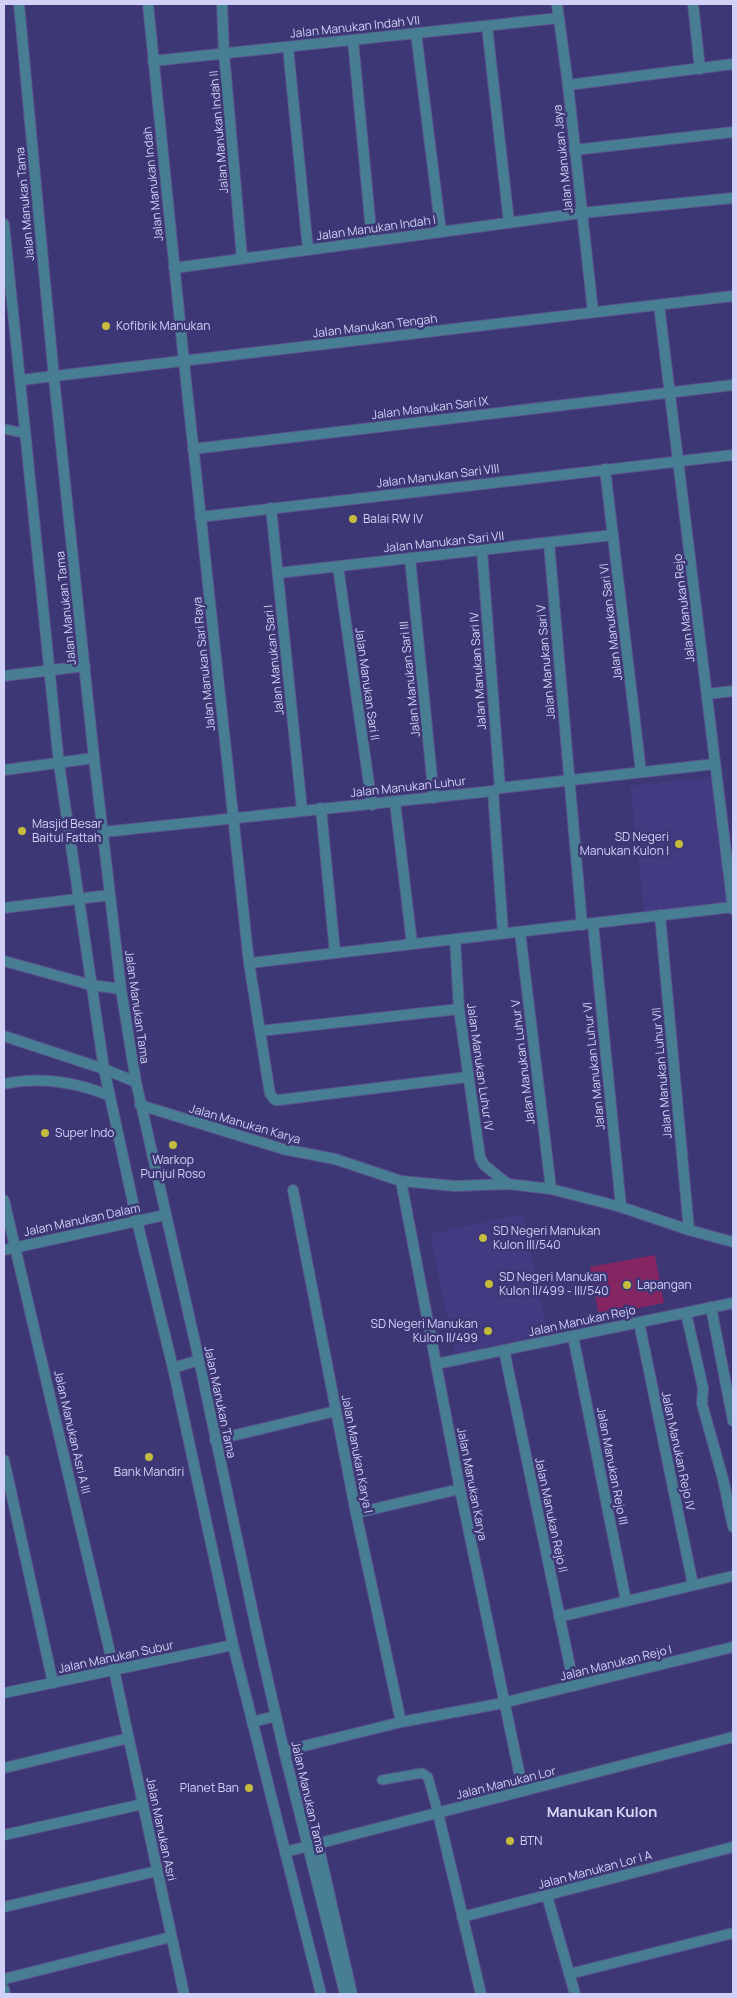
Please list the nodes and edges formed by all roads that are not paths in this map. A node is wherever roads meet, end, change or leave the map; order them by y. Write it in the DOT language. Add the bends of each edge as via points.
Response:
graph roads {
  1 [pos="19,4"];
  2 [pos="148,4"];
  3 [pos="222,4"];
  4 [pos="559,4"];
  5 [pos="693,4"];
  6 [pos="559,18"];
  7 [pos="486,26"];
  8 [pos="416,33"];
  9 [pos="353,40"];
  10 [pos="288,47"];
  11 [pos="224,54"];
  12 [pos="153,61"];
  13 [pos="733,64"];
  14 [pos="700,70"];
  15 [pos="568,86"];
  16 [pos="733,132"];
  17 [pos="574,150"];
  18 [pos="733,198"];
  19 [pos="581,213"];
  20 [pos="508,223"];
  21 [pos="4,224"];
  22 [pos="441,232"];
  23 [pos="372,241"];
  24 [pos="308,250"];
  25 [pos="242,258"];
  26 [pos="174,268"];
  27 [pos="7,294"];
  28 [pos="733,296"];
  29 [pos="659,305"];
  30 [pos="593,312"];
  31 [pos="184,362"];
  32 [pos="54,378"];
  33 [pos="20,380"];
  34 [pos="733,385"];
  35 [pos="670,392"];
  36 [pos="4,429"];
  37 [pos="24,433"];
  38 [pos="193,449"];
  39 [pos="733,455"];
  40 [pos="679,461"];
  41 [pos="604,469"];
  42 [pos="271,508"];
  43 [pos="200,516"];
  44 [pos="613,535"];
  45 [pos="548,543"];
  46 [pos="482,551"];
  47 [pos="410,558"];
  48 [pos="338,567"];
  49 [pos="278,574"];
  50 [pos="85,666"];
  51 [pos="50,671"];
  52 [pos="4,676"];
  53 [pos="733,691"];
  54 [pos="707,694"];
  55 [pos="94,758"];
  56 [pos="59,764"];
  57 [pos="715,764"];
  58 [pos="4,770"];
  59 [pos="641,772"];
  60 [pos="568,780"];
  61 [pos="497,789"];
  62 [pos="434,798"];
  63 [pos="395,802"];
  64 [pos="372,805"];
  65 [pos="321,808"];
  66 [pos="302,810"];
  67 [pos="233,818"];
  68 [pos="102,832"];
  69 [pos="110,895"];
  70 [pos="78,899"];
  71 [pos="4,908"];
  72 [pos="733,908"];
  73 [pos="660,915"];
  74 [pos="593,924"];
  75 [pos="582,925"];
  76 [pos="520,932"];
  77 [pos="503,933"];
  78 [pos="455,939"];
  79 [pos="412,944"];
  80 [pos="335,953"];
  81 [pos="4,961"];
  82 [pos="249,963"];
  83 [pos="91,985"];
  84 [pos="122,989"];
  85 [pos="459,1009"];
  86 [pos="260,1031"];
  87 [pos="4,1036"];
  88 [pos="104,1069"];
  89 [pos="467,1078"];
  90 [pos="136,1082"];
  91 [pos="4,1084"];
  92 [pos="110,1096"];
  93 [pos="140,1105"];
  94 [pos="401,1181"];
  95 [pos="508,1184"];
  96 [pos="551,1189"];
  97 [pos="292,1190"];
  98 [pos="4,1200"];
  99 [pos="621,1206"];
  100 [pos="165,1215"];
  101 [pos="137,1221"];
  102 [pos="689,1230"];
  103 [pos="733,1242"];
  104 [pos="16,1247"];
  105 [pos="4,1250"];
  106 [pos="733,1303"];
  107 [pos="711,1307"];
  108 [pos="686,1313"];
  109 [pos="639,1322"];
  110 [pos="573,1336"];
  111 [pos="504,1350"];
  112 [pos="199,1360"];
  113 [pos="436,1364"];
  114 [pos="173,1368"];
  115 [pos="336,1411"];
  116 [pos="733,1422"];
  117 [pos="215,1440"];
  118 [pos="4,1460"];
  119 [pos="460,1489"];
  120 [pos="356,1513"];
  121 [pos="733,1527"];
  122 [pos="733,1576"];
  123 [pos="693,1585"];
  124 [pos="626,1601"];
  125 [pos="559,1617"];
  126 [pos="233,1645"];
  127 [pos="733,1647"];
  128 [pos="114,1670"];
  129 [pos="53,1683"];
  130 [pos="574,1686"];
  131 [pos="4,1693"];
  132 [pos="504,1702"];
  133 [pos="276,1716"];
  134 [pos="252,1722"];
  135 [pos="401,1722"];
  136 [pos="733,1737"];
  137 [pos="129,1738"];
  138 [pos="284,1751"];
  139 [pos="4,1768"];
  140 [pos="382,1780"];
  141 [pos="523,1791"];
  142 [pos="143,1804"];
  143 [pos="438,1813"];
  144 [pos="4,1835"];
  145 [pos="318,1844"];
  146 [pos="307,1847"];
  147 [pos="733,1847"];
  148 [pos="285,1852"];
  149 [pos="157,1871"];
  150 [pos="547,1896"];
  151 [pos="4,1907"];
  152 [pos="462,1917"];
  153 [pos="733,1933"];
  154 [pos="171,1937"];
  155 [pos="569,1974"];
  156 [pos="4,1979"];
  157 [pos="4,1989"];
  158 [pos="5,1994"];
  159 [pos="184,1994"];
  160 [pos="321,1994"];
  161 [pos="345,1994"];
  162 [pos="352,1994"];
  163 [pos="481,1994"];
  164 [pos="575,1994"];
  1 -- 32 [label="street, Jalan Manukan Tama"];
  2 -- 12 [label="street, Jalan Manukan Indah"];
  3 -- 11 [label="street, Jalan Manukan Indah II"];
  4 -- 6 [label="street, Jalan Manukan Jaya"];
  5 -- 14 [label="street"];
  6 -- 7 [label="street, Jalan Manukan Indah VII"];
  6 -- 15 [label="street, Jalan Manukan Jaya"];
  7 -- 8 [label="street, Jalan Manukan Indah VII"];
  7 -- 20 [label="street"];
  8 -- 9 [label="street, Jalan Manukan Indah VII"];
  8 -- 22 [label="street"];
  9 -- 10 [label="street, Jalan Manukan Indah VII"];
  9 -- 23 [label="street"];
  10 -- 11 [label="street, Jalan Manukan Indah VII"];
  10 -- 24 [label="street"];
  11 -- 12 [label="street, Jalan Manukan Indah VII"];
  11 -- 25 [label="street, Jalan Manukan Indah II"];
  12 -- 26 [label="street, Jalan Manukan Indah"];
  13 -- 14 [label="street"];
  14 -- 15 [label="street"];
  15 -- 17 [label="street, Jalan Manukan Jaya"];
  16 -- 17 [label="street"];
  17 -- 19 [label="street, Jalan Manukan Jaya"];
  18 -- 19 [label="street, Jalan Manukan Indah I"];
  19 -- 20 [label="street, Jalan Manukan Indah I"];
  19 -- 30 [label="street, Jalan Manukan Jaya"];
  20 -- 22 [label="street, Jalan Manukan Indah I"];
  21 -- 27 [label="street, Jalan Manukan Tama"];
  22 -- 23 [label="street, Jalan Manukan Indah I"];
  23 -- 24 [label="street, Jalan Manukan Indah I"];
  24 -- 25 [label="street, Jalan Manukan Indah I"];
  25 -- 26 [label="street, Jalan Manukan Indah I"];
  26 -- 31 [label="street, Jalan Manukan Indah"];
  27 -- 33 [label="street, Jalan Manukan Tama"];
  28 -- 29 [label="street, Jalan Manukan Tengah"];
  29 -- 30 [label="street, Jalan Manukan Tengah"];
  29 -- 35 [label="street, Jalan Manukan Rejo"];
  30 -- 31 [label="street, Jalan Manukan Tengah"];
  31 -- 32 [label="street, Jalan Manukan Tengah"];
  31 -- 38 [label="street, Jalan Manukan Sari Raya"];
  32 -- 33 [label="street, Jalan Manukan Tengah"];
  32 -- 50 [label="street, Jalan Manukan Tama"];
  33 -- 37 [label="street, Jalan Manukan Tama"];
  34 -- 35 [label="street, Jalan Manukan Sari IX"];
  35 -- 38 [label="street, Jalan Manukan Sari IX"];
  35 -- 40 [label="street, Jalan Manukan Rejo"];
  36 -- 37 [label="lane"];
  37 -- 51 [label="street, Jalan Manukan Tama"];
  38 -- 43 [label="street, Jalan Manukan Sari Raya"];
  39 -- 40 [label="street, Jalan Manukan Sari VIII"];
  40 -- 41 [label="street, Jalan Manukan Sari VIII"];
  40 -- 54 [label="street, Jalan Manukan Rejo"];
  41 -- 42 [label="street, Jalan Manukan Sari VIII"];
  41 -- 44 [label="street, Jalan Manukan Sari VI"];
  42 -- 43 [label="street, Jalan Manukan Sari VIII"];
  42 -- 49 [label="street, Jalan Manukan Sari I"];
  43 -- 67 [label="street, Jalan Manukan Sari Raya"];
  44 -- 45 [label="street, Jalan Manukan Sari VII"];
  44 -- 59 [label="street, Jalan Manukan Sari VI"];
  45 -- 46 [label="street, Jalan Manukan Sari VII"];
  45 -- 60 [label="street, Jalan Manukan Sari V"];
  46 -- 47 [label="street, Jalan Manukan Sari VII"];
  46 -- 61 [label="street, Jalan Manukan Sari IV"];
  47 -- 48 [label="street, Jalan Manukan Sari VII"];
  47 -- 62 [label="street, Jalan Manukan Sari III"];
  48 -- 49 [label="street, Jalan Manukan Sari VII"];
  48 -- 64 [label="street, Jalan Manukan Sari II"];
  49 -- 66 [label="street, Jalan Manukan Sari I"];
  50 -- 51 [label="street"];
  50 -- 55 [label="street, Jalan Manukan Tama"];
  51 -- 52 [label="street"];
  51 -- 56 [label="street, Jalan Manukan Tama"];
  53 -- 54 [label="street"];
  54 -- 57 [label="street, Jalan Manukan Rejo"];
  55 -- 56 [label="street"];
  55 -- 68 [label="street, Jalan Manukan Tama"];
  56 -- 58 [label="street"];
  56 -- 70 [label="street, Jalan Manukan Tama"];
  57 -- 59 [label="street, Jalan Manukan Luhur"];
  57 -- 72 [label="street, Jalan Manukan Rejo"];
  59 -- 60 [label="street, Jalan Manukan Luhur"];
  60 -- 61 [label="street, Jalan Manukan Luhur"];
  60 -- 75 [label="street, Jalan Manukan Sari V"];
  61 -- 62 [label="street, Jalan Manukan Luhur"];
  61 -- 77 [label="street, Jalan Manukan Sari IV"];
  62 -- 63 [label="street, Jalan Manukan Luhur"];
  63 -- 64 [label="street, Jalan Manukan Luhur"];
  63 -- 79 [label="street"];
  64 -- 65 [label="street, Jalan Manukan Luhur"];
  65 -- 66 [label="street, Jalan Manukan Luhur"];
  65 -- 80 [label="street"];
  66 -- 67 [label="street, Jalan Manukan Luhur"];
  67 -- 68 [label="street, Jalan Manukan Luhur"];
  67 -- 82 [label="street, Jalan Manukan Sari Raya"];
  68 -- 69 [label="street, Jalan Manukan Tama"];
  69 -- 70 [label="street"];
  69 -- 84 [label="street, Jalan Manukan Tama"];
  70 -- 71 [label="street"];
  70 -- 83 [label="street, Jalan Manukan Tama"];
  72 -- 73 [label="street"];
  73 -- 74 [label="street"];
  73 -- 102 [label="street, Jalan Manukan Luhur VII"];
  74 -- 75 [label="street"];
  74 -- 99 [label="street, Jalan Manukan Luhur VI"];
  75 -- 76 [label="street"];
  76 -- 77 [label="street"];
  76 -- 96 [label="street, Jalan Manukan Luhur V"];
  77 -- 78 [label="street"];
  78 -- 79 [label="street"];
  78 -- 85 [label="street, Jalan Manukan Luhur IV"];
  79 -- 80 [label="street"];
  80 -- 82 [label="street"];
  81 -- 83 [label="street"];
  82 -- 86 [label="street, Jalan Manukan Sari Raya"];
  83 -- 84 [label="street"];
  83 -- 88 [label="street, Jalan Manukan Tama"];
  84 -- 90 [label="street, Jalan Manukan Tama"];
  85 -- 86 [label="street"];
  85 -- 89 [label="street, Jalan Manukan Luhur IV"];
  86 -- 89 [label="street, Jalan Manukan Sari Raya" via="272,1098 279,1100"];
  87 -- 88 [label="street"];
  88 -- 90 [label="street"];
  88 -- 92 [label="street, Jalan Manukan Tama"];
  89 -- 95 [label="street, Jalan Manukan Luhur IV" via="480,1158"];
  90 -- 93 [label="street, Jalan Manukan Tama"];
  91 -- 92 [label="street" via="37,1080 82,1087"];
  92 -- 101 [label="street, Jalan Manukan Tama"];
  93 -- 94 [label="street, Jalan Manukan Karya" via="283,1150 335,1159"];
  93 -- 100 [label="street, Jalan Manukan Tama"];
  94 -- 95 [label="street, Jalan Manukan Karya" via="455,1186"];
  94 -- 113 [label="street, Jalan Manukan Karya"];
  95 -- 96 [label="street, Jalan Manukan Karya"];
  96 -- 99 [label="street, Jalan Manukan Karya"];
  97 -- 115 [label="street, Jalan Manukan Karya I"];
  98 -- 104 [label="street, Jalan Manukan Asri A III"];
  99 -- 102 [label="street, Jalan Manukan Karya"];
  100 -- 101 [label="street, Jalan Manukan Dalam"];
  100 -- 112 [label="street, Jalan Manukan Tama"];
  101 -- 104 [label="street, Jalan Manukan Dalam"];
  101 -- 114 [label="street, Jalan Manukan Tama"];
  102 -- 103 [label="street, Jalan Manukan Karya"];
  104 -- 105 [label="street, Jalan Manukan Dalam"];
  104 -- 128 [label="street, Jalan Manukan Asri A III"];
  106 -- 107 [label="street, Jalan Manukan Rejo"];
  107 -- 108 [label="street, Jalan Manukan Rejo"];
  107 -- 116 [label="street"];
  108 -- 109 [label="street, Jalan Manukan Rejo"];
  108 -- 121 [label="street" via="703,1386 702,1404"];
  109 -- 110 [label="street, Jalan Manukan Rejo"];
  109 -- 123 [label="street, Jalan Manukan Rejo IV"];
  110 -- 111 [label="street, Jalan Manukan Rejo"];
  110 -- 124 [label="street, Jalan Manukan Rejo III"];
  111 -- 113 [label="street, Jalan Manukan Rejo"];
  111 -- 125 [label="street, Jalan Manukan Rejo II"];
  112 -- 114 [label="street"];
  112 -- 117 [label="street, Jalan Manukan Tama"];
  113 -- 119 [label="street, Jalan Manukan Karya"];
  114 -- 126 [label="street, Jalan Manukan Tama"];
  115 -- 117 [label="street"];
  115 -- 120 [label="street, Jalan Manukan Karya I"];
  117 -- 133 [label="street, Jalan Manukan Tama"];
  118 -- 129 [label="street"];
  119 -- 120 [label="street"];
  119 -- 132 [label="street, Jalan Manukan Karya"];
  120 -- 135 [label="street, Jalan Manukan Karya I"];
  122 -- 123 [label="street"];
  123 -- 124 [label="street"];
  124 -- 125 [label="street"];
  125 -- 130 [label="street, Jalan Manukan Rejo II"];
  126 -- 128 [label="street, Jalan Manukan Subur"];
  126 -- 134 [label="street, Jalan Manukan Tama"];
  127 -- 130 [label="street, Jalan Manukan Rejo I"];
  128 -- 129 [label="street, Jalan Manukan Subur"];
  128 -- 137 [label="street, Jalan Manukan Asri"];
  129 -- 131 [label="street, Jalan Manukan Subur"];
  130 -- 132 [label="street, Jalan Manukan Rejo I"];
  132 -- 135 [label="street, Jalan Manukan Rejo I"];
  132 -- 141 [label="street, Jalan Manukan Karya"];
  133 -- 134 [label="street"];
  133 -- 138 [label="street, Jalan Manukan Tama"];
  134 -- 148 [label="street, Jalan Manukan Tama"];
  135 -- 138 [label="street, Jalan Manukan Rejo I"];
  136 -- 141 [label="street, Jalan Manukan Lor"];
  137 -- 139 [label="street"];
  137 -- 142 [label="street, Jalan Manukan Asri"];
  138 -- 146 [label="street, Jalan Manukan Tama"];
  140 -- 143 [label="lane" via="422,1772 426,1774"];
  141 -- 143 [label="street, Jalan Manukan Lor"];
  142 -- 144 [label="street"];
  142 -- 149 [label="street, Jalan Manukan Asri"];
  143 -- 145 [label="street, Jalan Manukan Lor"];
  143 -- 152 [label="street"];
  145 -- 146 [label="street, Jalan Manukan Lor"];
  145 -- 162 [label="street"];
  146 -- 148 [label="street, Jalan Manukan Lor"];
  146 -- 161 [label="street, Jalan Manukan Tama"];
  147 -- 150 [label="street, Jalan Manukan Lor I A"];
  148 -- 160 [label="street, Jalan Manukan Tama"];
  149 -- 151 [label="street"];
  149 -- 154 [label="street, Jalan Manukan Asri"];
  150 -- 152 [label="street, Jalan Manukan Lor I A"];
  150 -- 155 [label="street"];
  152 -- 163 [label="street"];
  153 -- 155 [label="street"];
  154 -- 156 [label="street"];
  154 -- 159 [label="street, Jalan Manukan Asri"];
  155 -- 164 [label="street"];
  157 -- 158 [label="street"];
}
